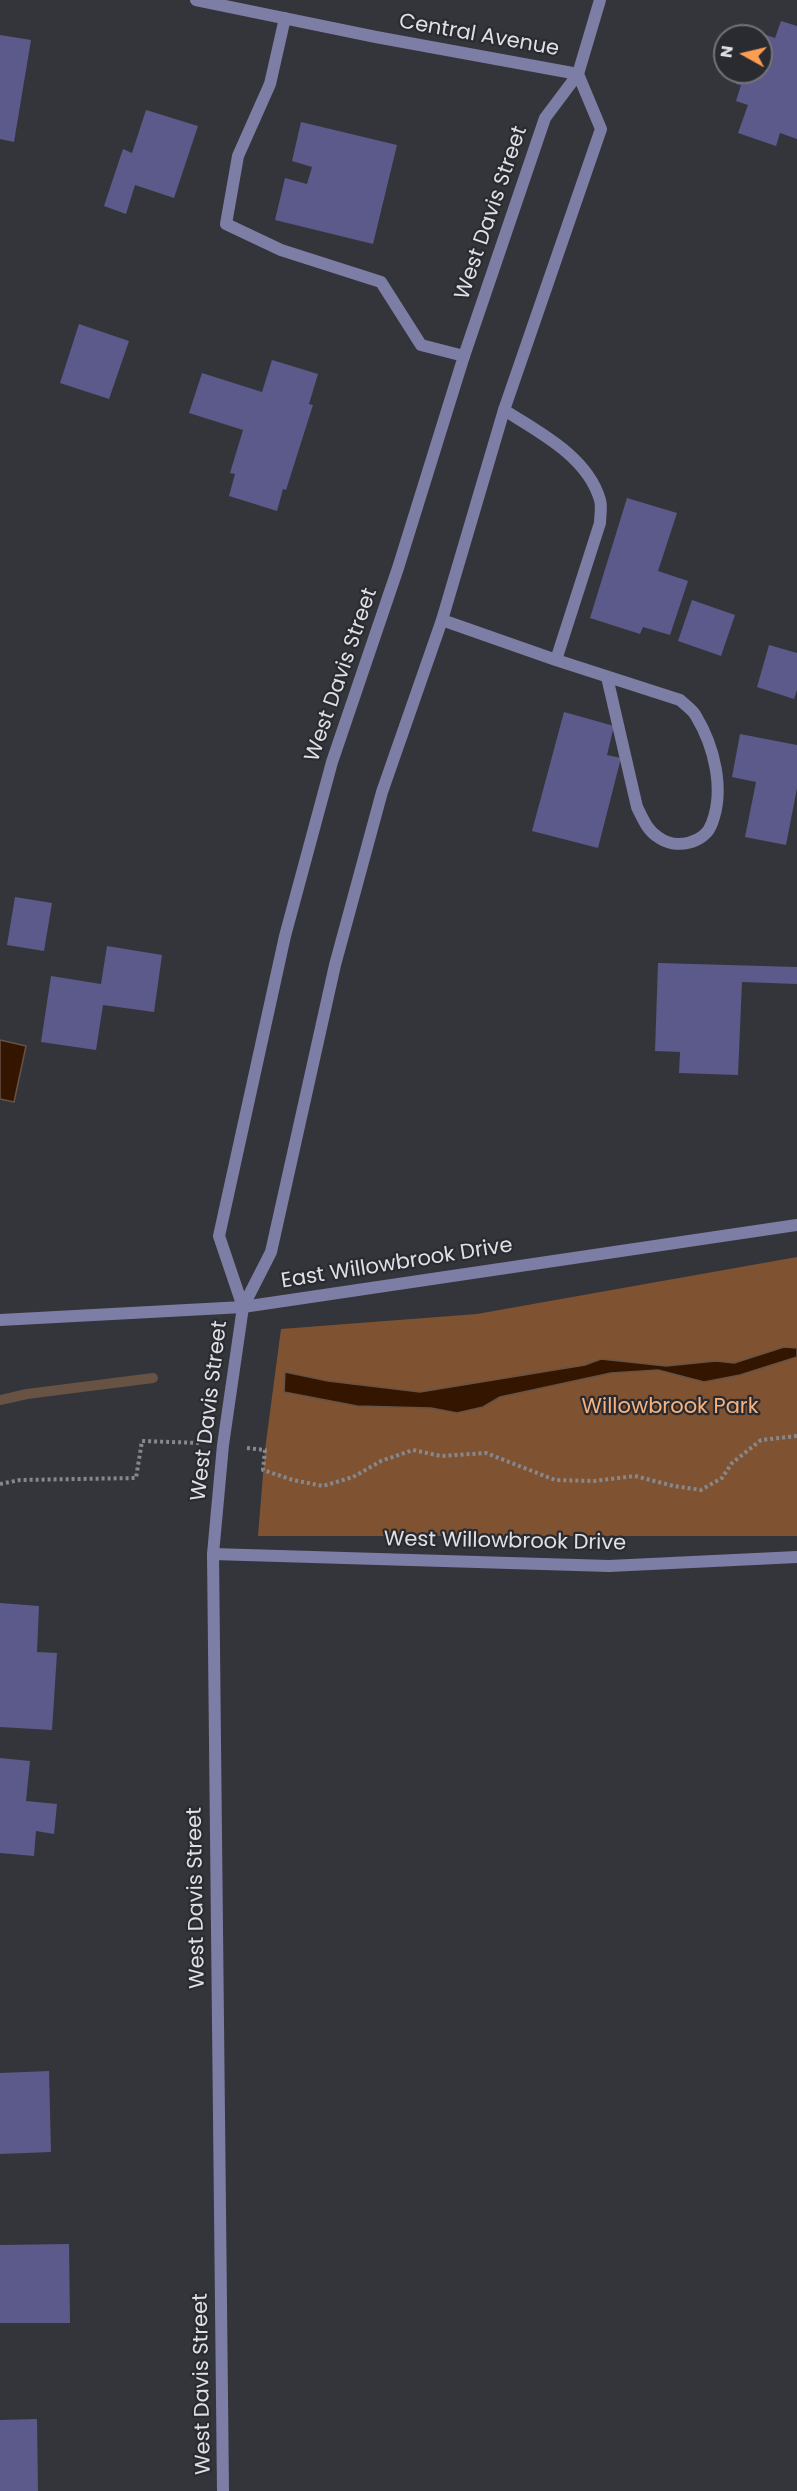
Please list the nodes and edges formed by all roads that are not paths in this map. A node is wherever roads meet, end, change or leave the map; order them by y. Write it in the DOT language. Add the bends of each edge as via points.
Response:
graph roads {
  1 [pos="196,0"];
  2 [pos="600,0"];
  3 [pos="285,18"];
  4 [pos="578,74"];
  5 [pos="464,356"];
  6 [pos="504,410"];
  7 [pos="442,620"];
  8 [pos="556,660"];
  9 [pos="607,676"];
  10 [pos="797,1225"];
  11 [pos="243,1307"];
  12 [pos="0,1320"];
  13 [pos="213,1554"];
  14 [pos="797,1557"];
  15 [pos="223,2491"];
  1 -- 3 [label="street, Central Avenue"];
  2 -- 4 [label="street, West Davis Street"];
  3 -- 4 [label="street, Central Avenue"];
  3 -- 5 [label="street" via="270,84 238,156 226,224 281,250 381,282 421,345"];
  4 -- 5 [label="street, West Davis Street" via="545,118"];
  4 -- 6 [label="street, West Davis Street" via="602,129"];
  5 -- 11 [label="street, West Davis Street" via="332,762 285,936 219,1236"];
  6 -- 7 [label="street, West Davis Street"];
  6 -- 8 [label="street" via="568,454 592,482 600,502 600,523"];
  7 -- 8 [label="street"];
  7 -- 11 [label="street, West Davis Street" via="382,792 335,965 271,1252"];
  8 -- 9 [label="street"];
  9 -- 9 [label="street" via="680,700 696,714 711,749 718,801 712,825 699,840 683,844 659,839 646,826 637,807"];
  10 -- 11 [label="street, East Willowbrook Drive"];
  11 -- 12 [label="street, East Willowbrook Drive"];
  11 -- 13 [label="street, West Davis Street" via="223,1444"];
  13 -- 14 [label="street, West Willowbrook Drive" via="609,1566"];
  13 -- 15 [label="street, West Davis Street"];
}
